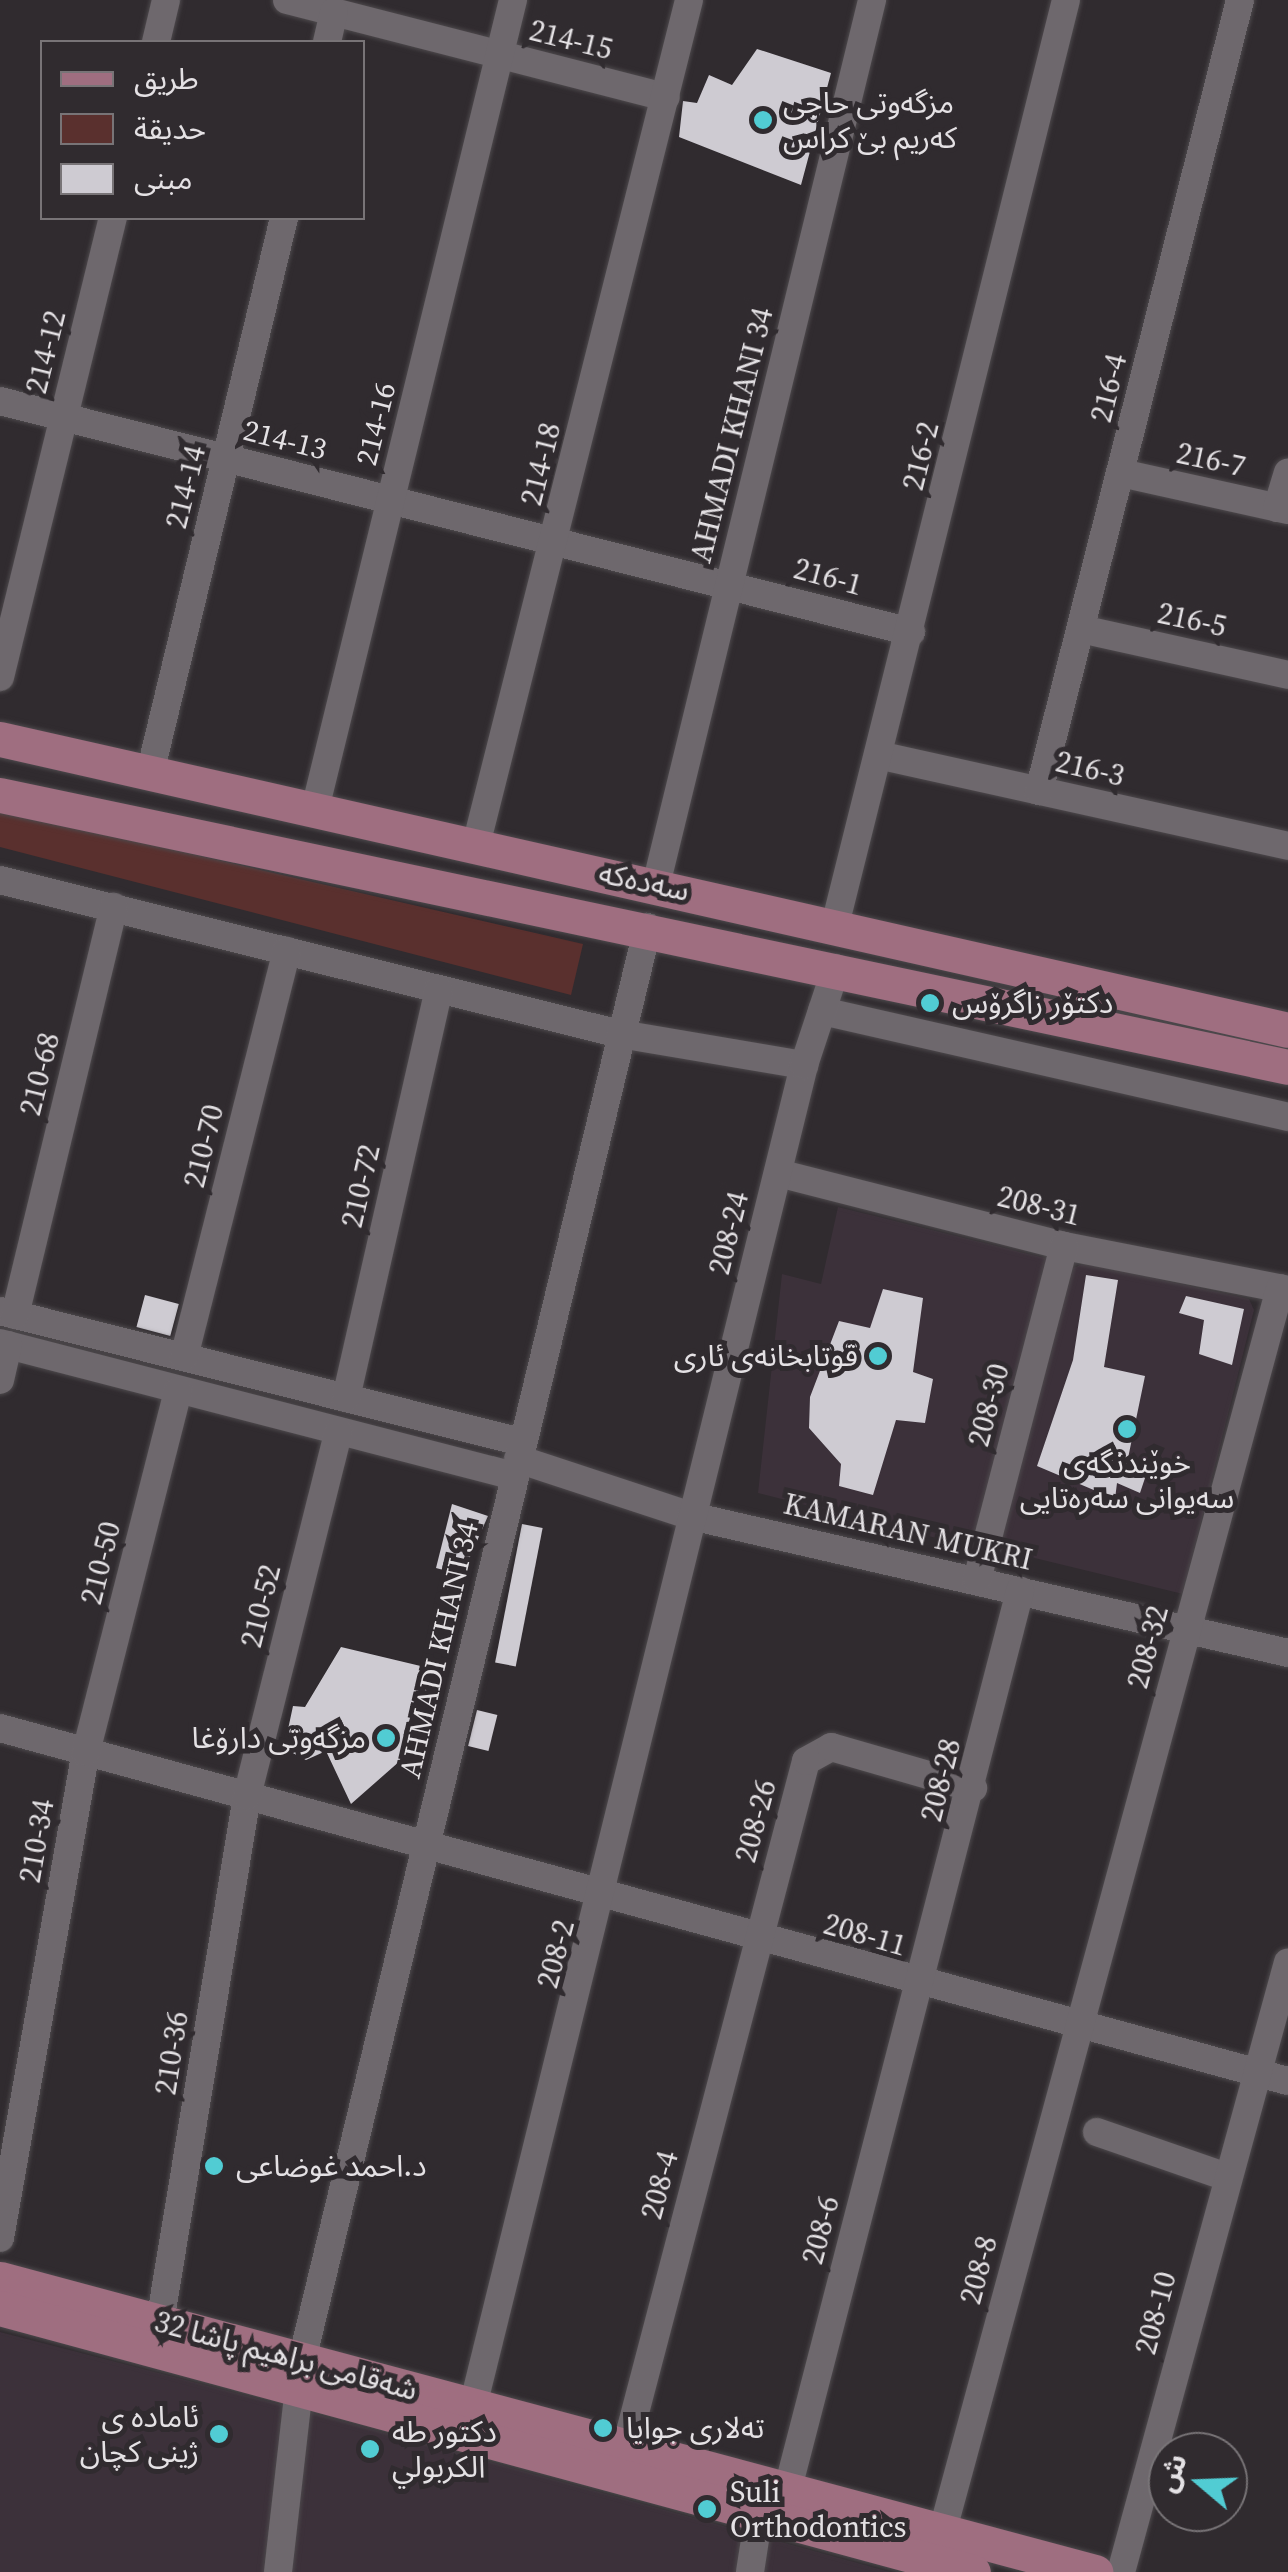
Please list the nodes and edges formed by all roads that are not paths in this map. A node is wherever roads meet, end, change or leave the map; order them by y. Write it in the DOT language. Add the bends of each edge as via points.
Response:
graph roads {
  1 [pos="166,0"];
  2 [pos="287,0"];
  3 [pos="513,0"];
  4 [pos="689,0"];
  5 [pos="872,0"];
  6 [pos="1066,0"];
  7 [pos="1240,0"];
  8 [pos="334,12"];
  9 [pos="156,40"];
  10 [pos="327,40"];
  11 [pos="499,55"];
  12 [pos="666,97"];
  13 [pos="112,220"];
  14 [pos="284,220"];
  15 [pos="0,402"];
  16 [pos="64,417"];
  17 [pos="226,458"];
  18 [pos="1120,473"];
  19 [pos="1288,473"];
  20 [pos="390,500"];
  21 [pos="1282,509"];
  22 [pos="556,542"];
  23 [pos="728,585"];
  24 [pos="1081,629"];
  25 [pos="912,632"];
  26 [pos="1288,674"];
  27 [pos="0,677"];
  28 [pos="0,739"];
  29 [pos="878,754"];
  30 [pos="160,775"];
  31 [pos="1039,791"];
  32 [pos="0,795"];
  33 [pos="264,798"];
  34 [pos="315,809"];
  35 [pos="158,823"];
  36 [pos="253,844"];
  37 [pos="476,845"];
  38 [pos="1288,846"];
  39 [pos="0,880"];
  40 [pos="656,885"];
  41 [pos="114,907"];
  42 [pos="835,926"];
  43 [pos="648,927"];
  44 [pos="287,951"];
  45 [pos="836,968"];
  46 [pos="439,989"];
  47 [pos="1175,1004"];
  48 [pos="822,1011"];
  49 [pos="1231,1016"];
  50 [pos="1288,1030"];
  51 [pos="620,1034"];
  52 [pos="1168,1041"];
  53 [pos="1226,1054"];
  54 [pos="804,1066"];
  55 [pos="1288,1068"];
  56 [pos="1288,1117"];
  57 [pos="778,1173"];
  58 [pos="1064,1246"];
  59 [pos="1284,1289"];
  60 [pos="8,1313"];
  61 [pos="83,1332"];
  62 [pos="4,1344"];
  63 [pos="184,1357"];
  64 [pos="76,1364"];
  65 [pos="0,1380"];
  66 [pos="178,1391"];
  67 [pos="346,1398"];
  68 [pos="339,1431"];
  69 [pos="518,1459"];
  70 [pos="691,1516"];
  71 [pos="977,1580"];
  72 [pos="1020,1592"];
  73 [pos="1186,1629"];
  74 [pos="1288,1653"];
  75 [pos="0,1728"];
  76 [pos="86,1752"];
  77 [pos="973,1788"];
  78 [pos="247,1796"];
  79 [pos="426,1846"];
  80 [pos="606,1896"];
  81 [pos="757,1939"];
  82 [pos="1288,1962"];
  83 [pos="921,1984"];
  84 [pos="1079,2023"];
  85 [pos="1259,2073"];
  86 [pos="1288,2080"];
  87 [pos="1096,2132"];
  88 [pos="1227,2177"];
  89 [pos="0,2238"];
  90 [pos="0,2279"];
  91 [pos="0,2308"];
  92 [pos="160,2322"];
  93 [pos="300,2374"];
  94 [pos="473,2406"];
  95 [pos="626,2447"];
  96 [pos="788,2492"];
  97 [pos="758,2514"];
  98 [pos="949,2560"];
  99 [pos="278,2572"];
  100 [pos="750,2572"];
  101 [pos="1095,2572"];
  102 [pos="1121,2572"];
  1 -- 9 [label="street"];
  2 -- 8 [label="street, 214-15"];
  3 -- 11 [label="street, 214-16"];
  4 -- 12 [label="street, 214-18"];
  5 -- 23 [label="street, AHMADI KHANI 34"];
  6 -- 25 [label="street, 216-2"];
  7 -- 18 [label="street, 216-4"];
  8 -- 10 [label="street"];
  8 -- 11 [label="street, 214-15"];
  11 -- 12 [label="street, 214-15"];
  11 -- 20 [label="street, 214-16"];
  12 -- 22 [label="street, 214-18"];
  13 -- 16 [label="street, 214-12"];
  14 -- 17 [label="street, 214-14"];
  15 -- 16 [label="street, 214-13"];
  16 -- 17 [label="street, 214-13"];
  16 -- 27 [label="street, 214-12"];
  17 -- 20 [label="street, 214-13"];
  17 -- 30 [label="street, 214-14"];
  18 -- 21 [label="street, 216-7"];
  18 -- 24 [label="street, 216-4"];
  19 -- 21 [label="street"];
  20 -- 22 [label="street, 214-13"];
  20 -- 34 [label="street, 214-16"];
  22 -- 23 [label="street, 214-13"];
  22 -- 37 [label="street, 214-18"];
  23 -- 25 [label="street, 216-1"];
  23 -- 40 [label="street, AHMADI KHANI 34"];
  24 -- 26 [label="street, 216-5"];
  24 -- 31 [label="street, 216-4"];
  25 -- 29 [label="street, 216-2"];
  28 -- 30 [label="main road, سەدەکە"];
  29 -- 31 [label="street, 216-3"];
  29 -- 42 [label="street, 216-2"];
  30 -- 33 [label="main road, سەدەکە"];
  30 -- 35 [label="main road" via="191,802 182,816"];
  31 -- 38 [label="street, 216-3"];
  32 -- 35 [label="main road, سەدەکە"];
  33 -- 34 [label="main road, سەدەکە"];
  33 -- 36 [label="main road" via="234,815"];
  34 -- 37 [label="main road, سەدەکە"];
  35 -- 36 [label="main road, سەدەکە"];
  36 -- 43 [label="main road, سەدەکە"];
  37 -- 40 [label="main road, سەدەکە"];
  39 -- 41 [label="street"];
  40 -- 42 [label="main road, سەدەکە"];
  41 -- 44 [label="street"];
  41 -- 60 [label="street, 210-68"];
  42 -- 47 [label="main road, سەدەکە"];
  43 -- 45 [label="main road, سەدەکە"];
  43 -- 51 [label="street, AHMADI KHANI 34"];
  44 -- 46 [label="street"];
  44 -- 63 [label="street, 210-70"];
  45 -- 48 [label="street, 208-24"];
  45 -- 52 [label="main road, سەدەکە"];
  46 -- 51 [label="street"];
  46 -- 67 [label="street, 210-72"];
  47 -- 49 [label="main road, سەدەکە"];
  47 -- 52 [label="main road"];
  48 -- 54 [label="street, 208-24"];
  48 -- 56 [label="street"];
  49 -- 50 [label="main road, سەدەکە"];
  49 -- 53 [label="main road"];
  51 -- 54 [label="street"];
  51 -- 69 [label="street, AHMADI KHANI 34"];
  52 -- 53 [label="main road, سەدەکە"];
  53 -- 55 [label="main road, سەدەکە"];
  54 -- 57 [label="street, 208-24"];
  57 -- 58 [label="street, 208-31"];
  57 -- 70 [label="street, 208-24"];
  58 -- 59 [label="street, 208-31"];
  58 -- 71 [label="street, 208-30"];
  59 -- 73 [label="street, 208-32"];
  60 -- 61 [label="street, KAMARAN MUKRI"];
  61 -- 63 [label="street, KAMARAN MUKRI"];
  61 -- 64 [label="street"];
  62 -- 64 [label="street, KAMARAN MUKRI"];
  62 -- 65 [label="street"];
  63 -- 67 [label="street, KAMARAN MUKRI"];
  64 -- 66 [label="street, KAMARAN MUKRI"];
  66 -- 68 [label="street, KAMARAN MUKRI"];
  66 -- 76 [label="street, 210-50"];
  67 -- 69 [label="street, KAMARAN MUKRI"];
  68 -- 69 [label="street, KAMARAN MUKRI"];
  68 -- 78 [label="street, 210-52"];
  69 -- 70 [label="street, KAMARAN MUKRI"];
  69 -- 79 [label="street, AHMADI KHANI 34"];
  70 -- 71 [label="street, KAMARAN MUKRI"];
  70 -- 80 [label="street, 208-2"];
  71 -- 72 [label="street, KAMARAN MUKRI"];
  72 -- 73 [label="street, KAMARAN MUKRI"];
  72 -- 77 [label="street, 208-28"];
  73 -- 74 [label="street, KAMARAN MUKRI"];
  73 -- 84 [label="street, 208-32"];
  75 -- 76 [label="street"];
  76 -- 78 [label="street"];
  76 -- 89 [label="street, 210-34"];
  77 -- 81 [label="street, 208-26" via="818,1748 806,1760"];
  77 -- 83 [label="street, 208-28"];
  78 -- 79 [label="street"];
  78 -- 92 [label="street, 210-36"];
  79 -- 80 [label="street, 208-11"];
  79 -- 93 [label="street, AHMADI KHANI 34"];
  80 -- 81 [label="street, 208-11"];
  80 -- 94 [label="street, 208-2"];
  81 -- 83 [label="street, 208-11"];
  81 -- 95 [label="street, 208-4"];
  82 -- 85 [label="street, 208-10"];
  83 -- 84 [label="street, 208-11"];
  83 -- 96 [label="street, 208-6"];
  84 -- 85 [label="street, 208-11"];
  84 -- 98 [label="street, 208-8"];
  85 -- 86 [label="street, 208-11"];
  85 -- 88 [label="street, 208-10"];
  87 -- 88 [label="street"];
  88 -- 102 [label="street, 208-10"];
  90 -- 92 [label="main road, شەقامی براهیم پاشا 32"];
  91 -- 93 [label="main road, شەقامی براهیم پاشا 32"];
  92 -- 93 [label="main road, شەقامی براهیم پاشا 32"];
  93 -- 94 [label="main road, شەقامی براهیم پاشا 32"];
  93 -- 97 [label="main road, شەقامی براهیم پاشا 32"];
  93 -- 99 [label="street, AHMADI KHANI 34"];
  94 -- 95 [label="main road, شەقامی براهیم پاشا 32"];
  95 -- 96 [label="main road, شەقامی براهیم پاشا 32"];
  96 -- 98 [label="main road, شەقامی براهیم پاشا 32"];
  97 -- 98 [label="main road, شەقامی براهیم پاشا 32"];
  97 -- 100 [label="street"];
  98 -- 101 [label="main road, شەقامی براهیم پاشا 32"];
}
